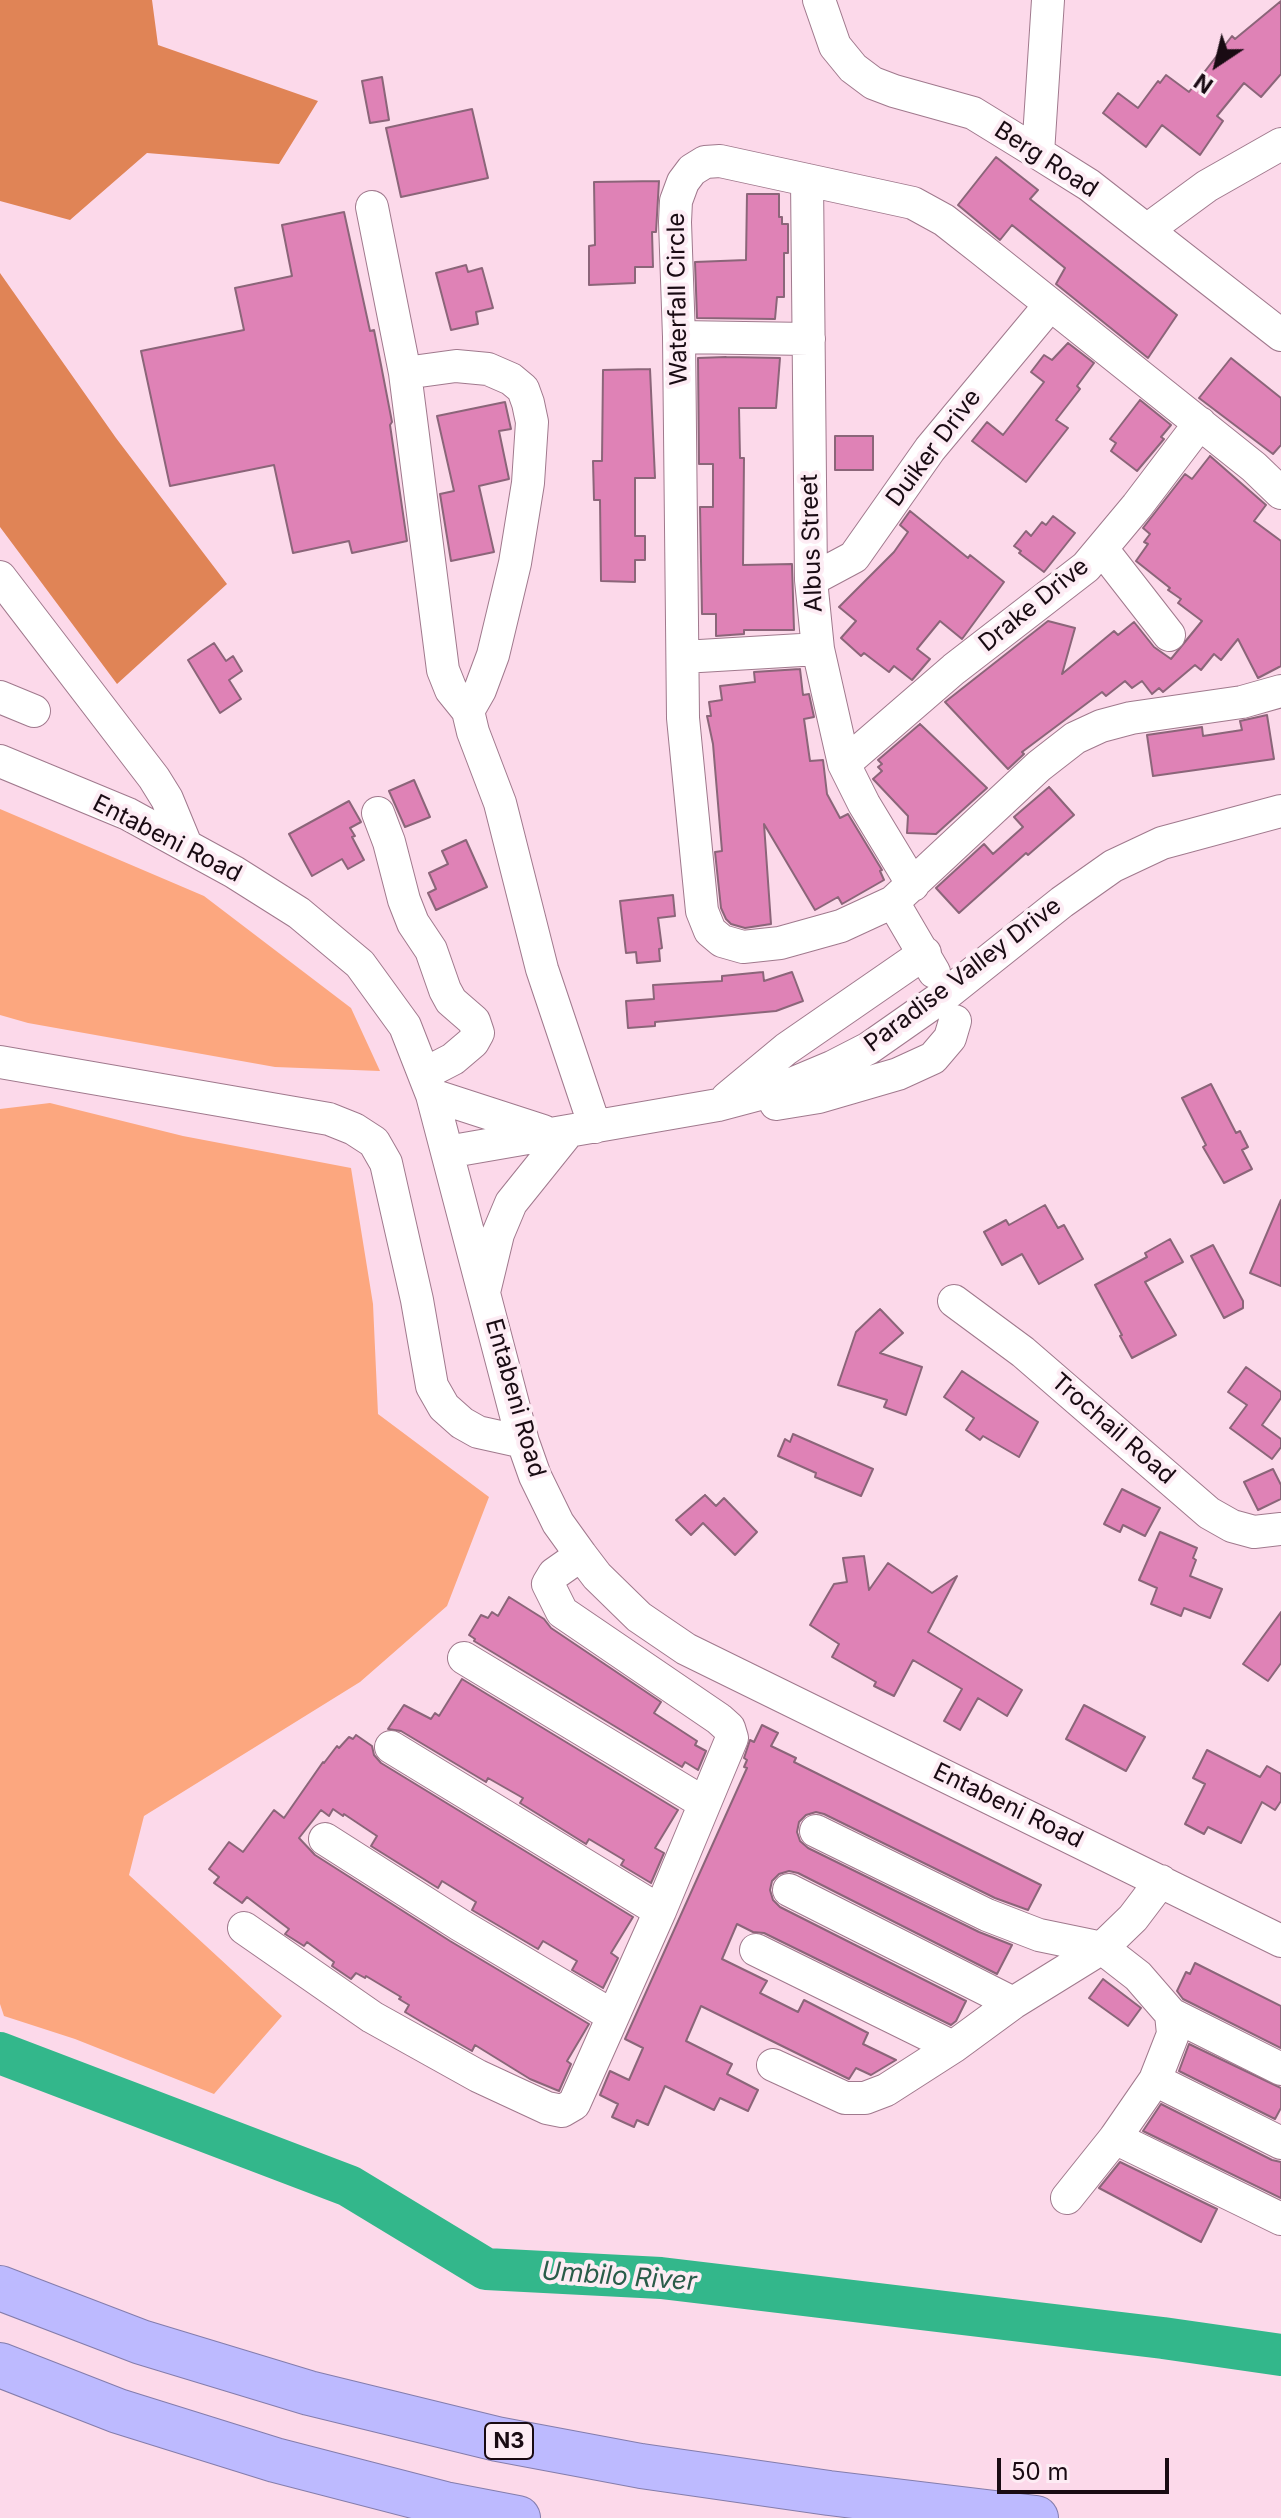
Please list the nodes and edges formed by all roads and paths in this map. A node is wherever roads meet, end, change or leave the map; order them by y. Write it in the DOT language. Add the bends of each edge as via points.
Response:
graph roads {
  1 [pos="819,0"];
  2 [pos="1048,0"];
  3 [pos="1281,144"];
  4 [pos="1038,153"];
  5 [pos="807,180"];
  6 [pos="372,207"];
  7 [pos="1147,230"];
  8 [pos="1050,305"];
  9 [pos="1281,335"];
  10 [pos="679,337"];
  11 [pos="809,339"];
  12 [pos="405,373"];
  13 [pos="1200,423"];
  14 [pos="1281,493"];
  15 [pos="1102,549"];
  16 [pos="0,577"];
  17 [pos="811,580"];
  18 [pos="1169,635"];
  19 [pos="818,649"];
  20 [pos="683,657"];
  21 [pos="1281,691"];
  22 [pos="0,697"];
  23 [pos="34,711"];
  24 [pos="468,711"];
  25 [pos="0,761"];
  26 [pos="844,764"];
  27 [pos="1281,811"];
  28 [pos="378,813"];
  29 [pos="186,845"];
  30 [pos="903,893"];
  31 [pos="955,1021"];
  32 [pos="0,1062"];
  33 [pos="428,1085"];
  34 [pos="718,1105"];
  35 [pos="572,1131"];
  36 [pos="447,1152"];
  37 [pos="484,1291"];
  38 [pos="954,1301"];
  39 [pos="523,1442"];
  40 [pos="1281,1529"];
  41 [pos="581,1555"];
  42 [pos="464,1658"];
  43 [pos="391,1747"];
  44 [pos="704,1803"];
  45 [pos="816,1831"];
  46 [pos="325,1839"];
  47 [pos="1161,1881"];
  48 [pos="789,1890"];
  49 [pos="660,1911"];
  50 [pos="244,1928"];
  51 [pos="1281,1941"];
  52 [pos="1102,1948"];
  53 [pos="756,1950"];
  54 [pos="1013,2003"];
  55 [pos="1171,2014"];
  56 [pos="613,2016"];
  57 [pos="953,2047"];
  58 [pos="773,2065"];
  59 [pos="1281,2069"];
  60 [pos="1155,2080"];
  61 [pos="1115,2138"];
  62 [pos="1281,2143"];
  63 [pos="1067,2198"];
  64 [pos="1281,2219"];
  65 [pos="0,2288"];
  66 [pos="0,2365"];
  67 [pos="518,2518"];
  68 [pos="1036,2518"];
  1 -- 4 [label="street, Berg Road" via="835,46 873,83 973,113"];
  2 -- 4 [label="street"];
  3 -- 7 [label="street" via="1207,186"];
  4 -- 7 [label="street, Berg Road"];
  5 -- 8 [label="street, Waterfall Circle" via="913,203 944,220"];
  5 -- 10 [label="street, Waterfall Circle" via="720,161 692,170 676,201"];
  5 -- 11 [label="street, Albus Street"];
  6 -- 12 [label="street"];
  7 -- 9 [label="street, Berg Road"];
  8 -- 13 [label="street, Waterfall Circle"];
  8 -- 17 [label="street, Duiker Drive" via="930,449 854,557"];
  10 -- 11 [label="street"];
  10 -- 20 [label="street, Waterfall Circle"];
  11 -- 17 [label="street, Albus Street"];
  12 -- 24 [label="street" via="443,670"];
  12 -- 24 [label="street" via="456,366 488,369 523,389 532,422 515,563 493,655"];
  13 -- 14 [label="street, Waterfall Circle"];
  13 -- 15 [label="street, Drake Drive"];
  15 -- 18 [label="street"];
  15 -- 26 [label="street, Drake Drive"];
  16 -- 29 [label="street" via="154,778"];
  17 -- 19 [label="street, Albus Street"];
  19 -- 20 [label="street"];
  19 -- 26 [label="street, Albus Street"];
  20 -- 30 [label="street, Waterfall Circle" via="683,718 702,911 710,931 743,947 780,943 841,926"];
  21 -- 30 [label="street, Waterfall Circle" via="1131,718 1075,738"];
  22 -- 23 [label="street"];
  24 -- 35 [label="street" via="500,803 542,969"];
  25 -- 29 [label="street, Entabeni Road" via="128,814"];
  26 -- 30 [label="street, Albus Street"];
  27 -- 34 [label="street, Paradise Valley Drive" via="1162,843 1113,866 869,1048 782,1088"];
  28 -- 33 [label="street" via="413,923 431,950 451,1001 474,1021 478,1033"];
  29 -- 33 [label="street, Entabeni Road" via="299,913 360,964 405,1026"];
  30 -- 34 [label="street" via="929,963 786,1049"];
  31 -- 34 [label="street" via="950,1038 933,1058 898,1074 757,1108"];
  32 -- 39 [label="street" via="329,1119 374,1142 386,1163 432,1386 462,1423"];
  33 -- 35 [label="street" via="530,1129"];
  33 -- 36 [label="street, Entabeni Road"];
  34 -- 35 [label="street, Paradise Valley Drive"];
  35 -- 36 [label="street, Paradise Valley Drive"];
  35 -- 37 [label="street" via="511,1203"];
  36 -- 37 [label="street, Entabeni Road"];
  37 -- 39 [label="street, Entabeni Road"];
  38 -- 40 [label="street, Trochail Road" via="1023,1352 1209,1513 1254,1532"];
  39 -- 41 [label="street, Entabeni Road" via="558,1523"];
  41 -- 44 [label="street" via="548,1584 562,1612 729,1728 728,1751"];
  41 -- 47 [label="street, Entabeni Road" via="639,1617 686,1649"];
  42 -- 44 [label="street"];
  43 -- 49 [label="street"];
  44 -- 49 [label="street"];
  45 -- 52 [label="street" via="987,1915 1039,1935"];
  46 -- 56 [label="street"];
  47 -- 51 [label="street, Entabeni Road"];
  47 -- 52 [label="street"];
  48 -- 54 [label="street"];
  49 -- 56 [label="street"];
  50 -- 56 [label="street" via="372,2017 547,2108 562,2111 574,2104"];
  52 -- 54 [label="street"];
  52 -- 55 [label="street" via="1138,1976"];
  53 -- 57 [label="street"];
  54 -- 57 [label="street"];
  55 -- 59 [label="street"];
  55 -- 60 [label="street" via="1173,2034"];
  57 -- 58 [label="street" via="865,2098 845,2098"];
  60 -- 61 [label="street"];
  60 -- 62 [label="street"];
  61 -- 63 [label="street"];
  61 -- 64 [label="street"];
  65 -- 68 [label="highway, N3" via="141,2342 281,2385 497,2439 656,2468"];
  66 -- 67 [label="highway" via="118,2411 275,2460"];
}
